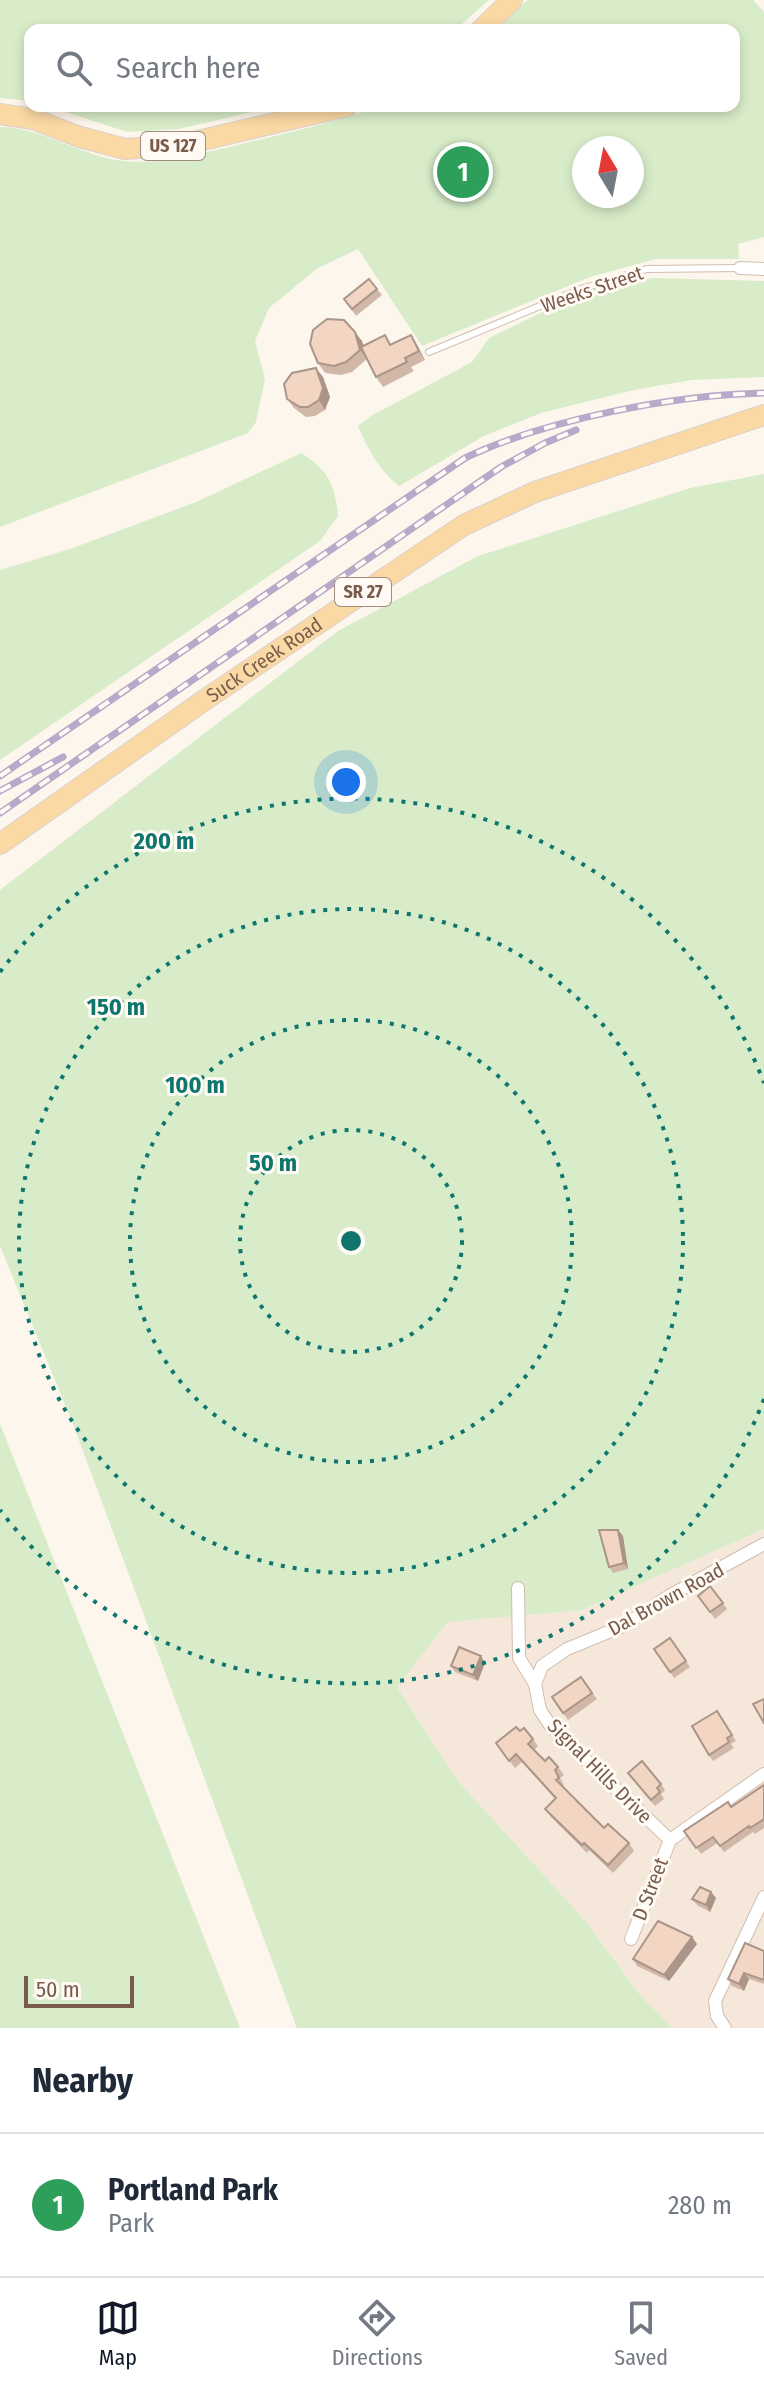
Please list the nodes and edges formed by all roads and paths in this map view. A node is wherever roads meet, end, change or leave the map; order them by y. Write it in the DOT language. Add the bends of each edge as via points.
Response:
graph roads {
  1 [pos="512,0"];
  2 [pos="487,24"];
  3 [pos="321,112"];
  4 [pos="0,114"];
  5 [pos="740,268"];
  6 [pos="764,269"];
  7 [pos="429,352"];
  8 [pos="764,415"];
  9 [pos="0,844"];
  10 [pos="764,1544"];
  11 [pos="518,1588"];
  12 [pos="535,1684"];
  13 [pos="764,1774"];
  14 [pos="670,1840"];
  15 [pos="764,1897"];
  16 [pos="631,1939"];
  17 [pos="725,2028"];
  1 -- 2 [label="main road"];
  3 -- 4 [label="main road, US 127" via="181,145 125,149 33,119"];
  5 -- 6 [label="street, Weeks Street"];
  5 -- 7 [label="lane, Weeks Street" via="647,269 581,289"];
  8 -- 9 [label="main road, Suck Creek Road / SR 27" via="535,492 464,525"];
  10 -- 12 [label="street, Dal Brown Road" via="623,1626 567,1649 542,1666"];
  11 -- 12 [label="street, Signal Hills Drive" via="519,1658"];
  12 -- 14 [label="street, Signal Hills Drive" via="540,1710 552,1728"];
  13 -- 14 [label="street, Signal Hills Drive"];
  14 -- 16 [label="street, D Street"];
  15 -- 17 [label="street" via="715,2001"];
}
